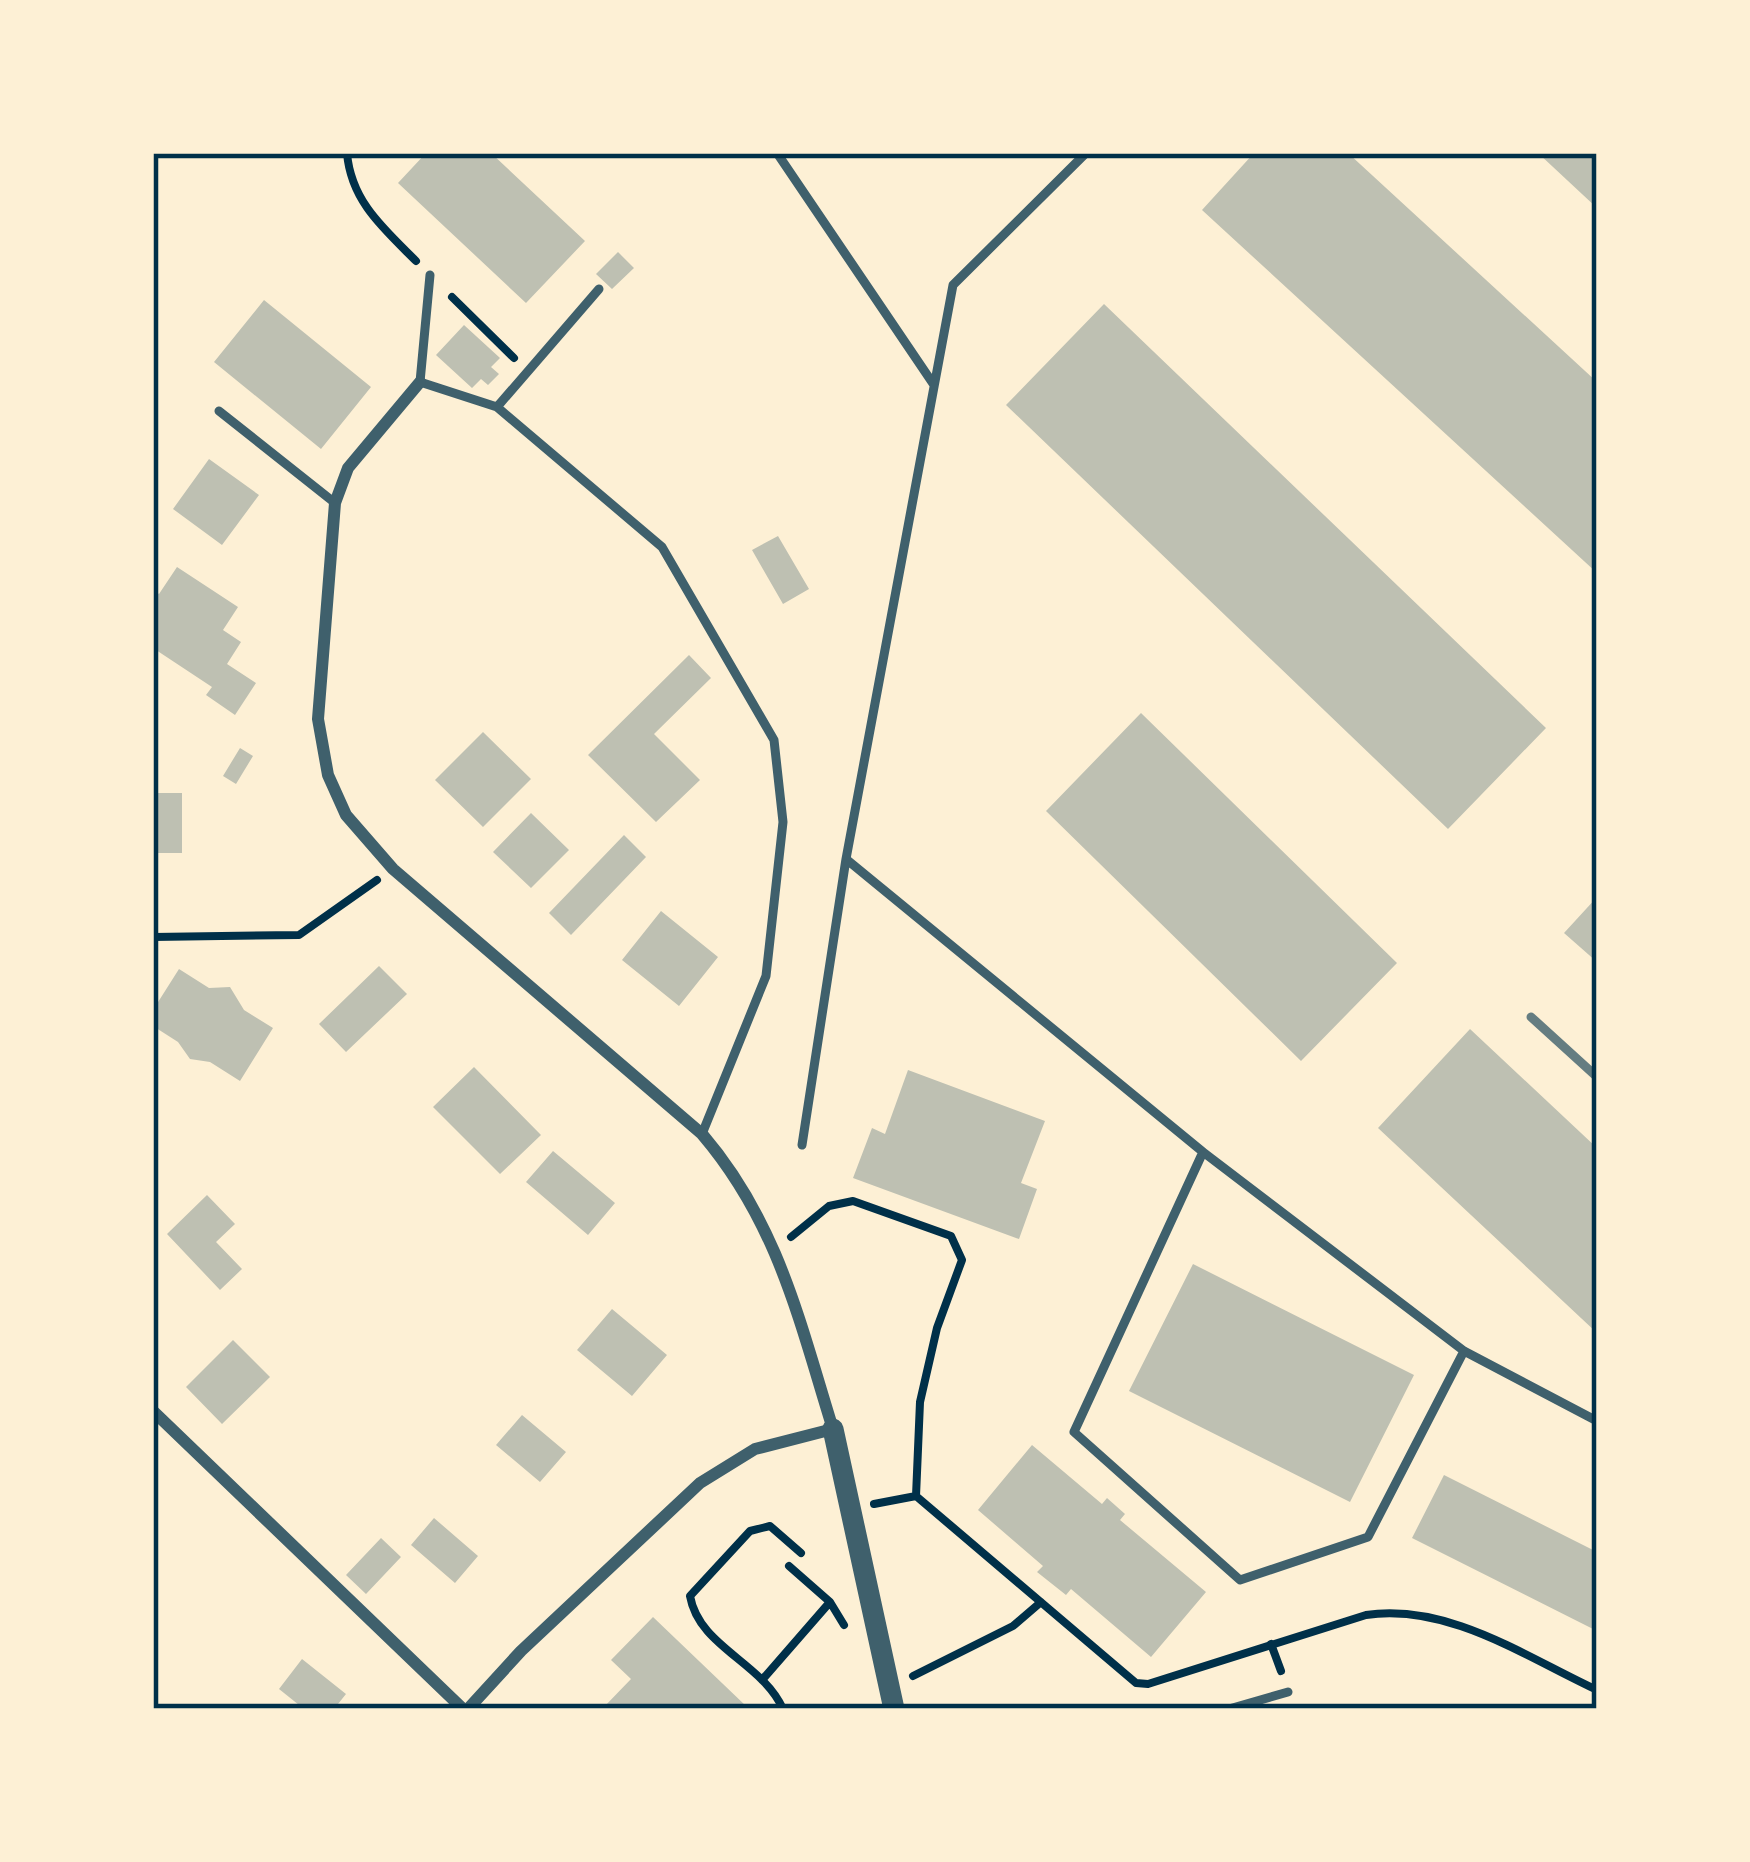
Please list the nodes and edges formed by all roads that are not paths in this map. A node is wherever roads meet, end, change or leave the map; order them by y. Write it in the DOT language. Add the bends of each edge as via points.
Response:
graph roads {
  1 [pos="777,153"];
  2 [pos="1086,153"];
  3 [pos="430,275"];
  4 [pos="598,289"];
  5 [pos="420,382"];
  6 [pos="934,385"];
  7 [pos="497,407"];
  8 [pos="219,410"];
  9 [pos="335,503"];
  10 [pos="846,859"];
  11 [pos="702,1134"];
  12 [pos="802,1145"];
  13 [pos="1203,1152"];
  14 [pos="1464,1351"];
  15 [pos="153,1412"];
  16 [pos="1597,1421"];
  17 [pos="833,1429"];
  18 [pos="1288,1692"];
  19 [pos="892,1698"];
  20 [pos="465,1709"];
  21 [pos="1229,1709"];
  1 -- 6 [label="lane"];
  2 -- 6 [label="lane" via="952,285"];
  3 -- 5 [label="lane"];
  4 -- 7 [label="lane"];
  5 -- 7 [label="lane"];
  5 -- 9 [label="street" via="348,468"];
  6 -- 10 [label="lane"];
  7 -- 11 [label="lane" via="662,547 774,740 783,822 766,976"];
  8 -- 9 [label="lane"];
  9 -- 11 [label="street" via="318,719 328,775 346,815 393,869"];
  10 -- 12 [label="lane"];
  10 -- 13 [label="lane"];
  11 -- 17 [label="street" via="739,1178 776,1249"];
  13 -- 14 [label="lane"];
  13 -- 14 [label="lane" via="1074,1432 1240,1580 1368,1537"];
  14 -- 16 [label="lane"];
  15 -- 20 [label="street"];
  17 -- 19 [label="street"];
  17 -- 20 [label="street" via="755,1449 700,1483"];
  18 -- 21 [label="lane"];
}
